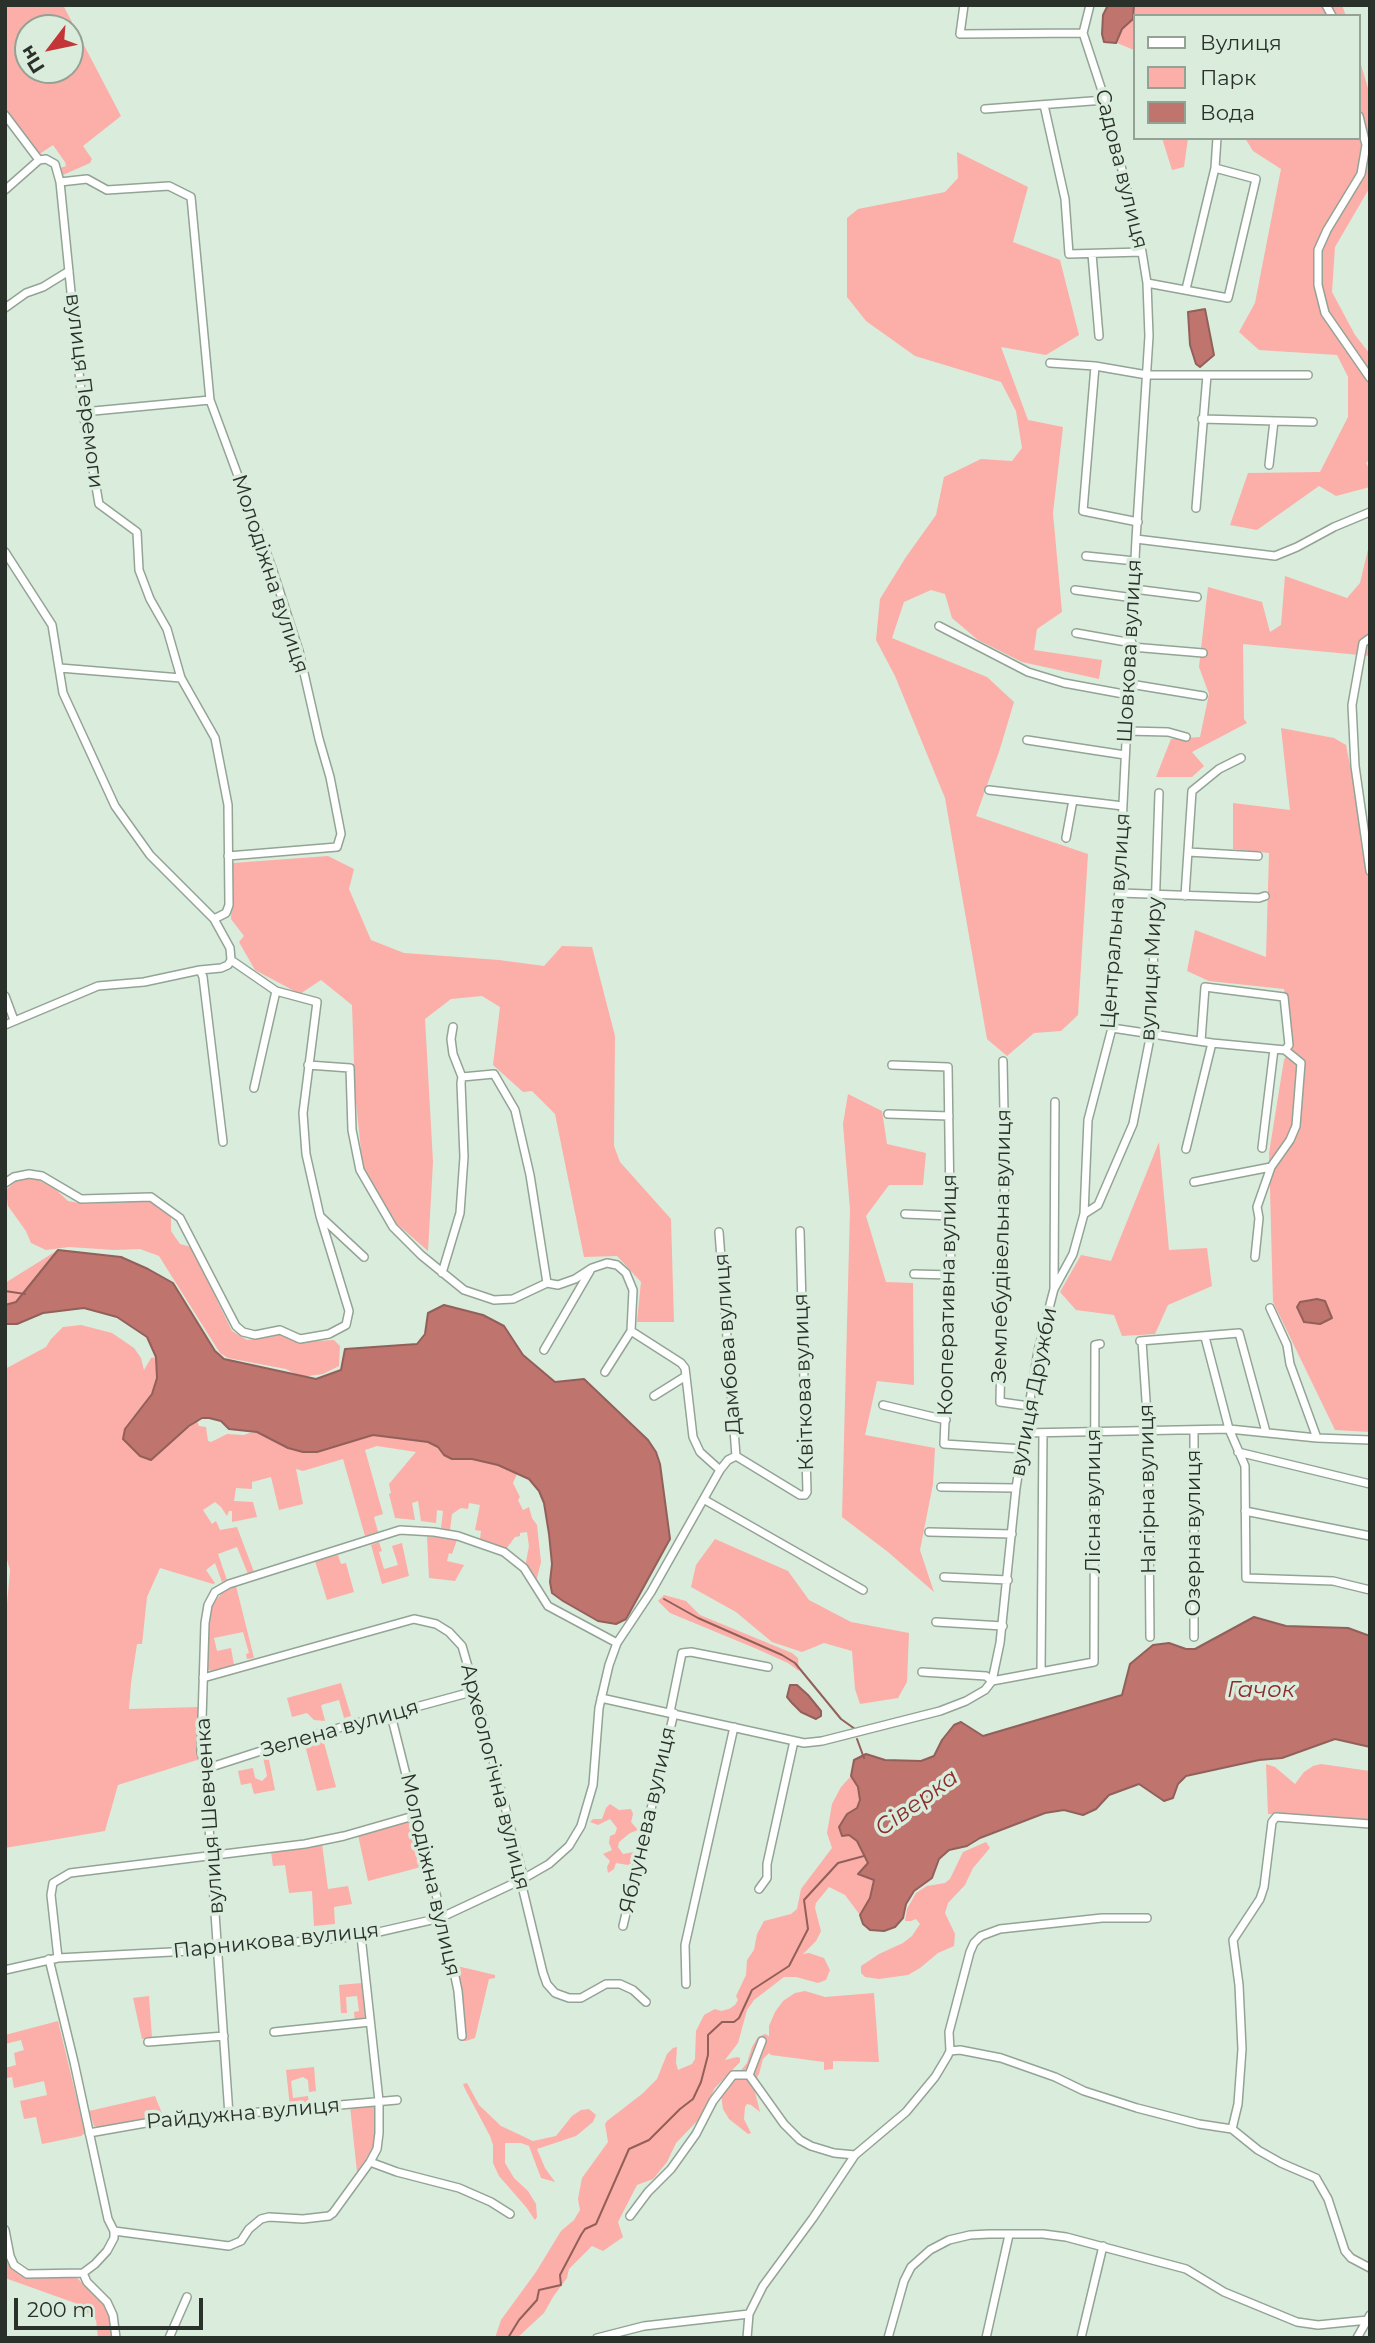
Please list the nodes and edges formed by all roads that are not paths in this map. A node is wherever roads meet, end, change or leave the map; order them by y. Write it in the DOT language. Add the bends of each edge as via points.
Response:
graph roads {
  1 [pos="964,5"];
  2 [pos="1090,5"];
  3 [pos="1083,33"];
  4 [pos="1105,100"];
  5 [pos="1044,105"];
  6 [pos="985,109"];
  7 [pos="5,114"];
  8 [pos="1361,124"];
  9 [pos="1217,140"];
  10 [pos="43,160"];
  11 [pos="1215,168"];
  12 [pos="60,182"];
  13 [pos="5,190"];
  14 [pos="1142,252"];
  15 [pos="1092,254"];
  16 [pos="69,271"];
  17 [pos="1147,283"];
  18 [pos="1186,289"];
  19 [pos="5,308"];
  20 [pos="1099,336"];
  21 [pos="1050,363"];
  22 [pos="1095,366"];
  23 [pos="1147,375"];
  24 [pos="1207,375"];
  25 [pos="1308,375"];
  26 [pos="1370,378"];
  27 [pos="210,400"];
  28 [pos="83,412"];
  29 [pos="1202,419"];
  30 [pos="1274,421"];
  31 [pos="1313,422"];
  32 [pos="1269,465"];
  33 [pos="1196,508"];
  34 [pos="1370,512"];
  35 [pos="1138,522"];
  36 [pos="1136,539"];
  37 [pos="5,552"];
  38 [pos="1086,556"];
  39 [pos="1135,561"];
  40 [pos="1134,589"];
  41 [pos="1074,590"];
  42 [pos="1197,597"];
  43 [pos="1134,598"];
  44 [pos="939,626"];
  45 [pos="1076,633"];
  46 [pos="1366,640"];
  47 [pos="1132,645"];
  48 [pos="1203,653"];
  49 [pos="60,668"];
  50 [pos="181,678"];
  51 [pos="1130,684"];
  52 [pos="1129,695"];
  53 [pos="1203,696"];
  54 [pos="1127,731"];
  55 [pos="1186,737"];
  56 [pos="1027,740"];
  57 [pos="1125,755"];
  58 [pos="1241,758"];
  59 [pos="1124,781"];
  60 [pos="989,790"];
  61 [pos="1159,793"];
  62 [pos="1073,800"];
  63 [pos="1124,806"];
  64 [pos="1066,838"];
  65 [pos="1188,852"];
  66 [pos="228,856"];
  67 [pos="1258,856"];
  68 [pos="1370,871"];
  69 [pos="1119,892"];
  70 [pos="1157,895"];
  71 [pos="1185,896"];
  72 [pos="1265,896"];
  73 [pos="214,919"];
  74 [pos="231,960"];
  75 [pos="200,970"];
  76 [pos="276,991"];
  77 [pos="5,996"];
  78 [pos="14,1020"];
  79 [pos="5,1024"];
  80 [pos="453,1027"];
  81 [pos="1112,1028"];
  82 [pos="1151,1033"];
  83 [pos="1201,1041"];
  84 [pos="1212,1044"];
  85 [pos="1274,1049"];
  86 [pos="1285,1050"];
  87 [pos="1003,1061"];
  88 [pos="308,1065"];
  89 [pos="892,1065"];
  90 [pos="463,1077"];
  91 [pos="254,1088"];
  92 [pos="1055,1102"];
  93 [pos="888,1114"];
  94 [pos="949,1116"];
  95 [pos="223,1142"];
  96 [pos="1262,1148"];
  97 [pos="1186,1149"];
  98 [pos="1271,1167"];
  99 [pos="1194,1182"];
  100 [pos="5,1183"];
  101 [pos="905,1214"];
  102 [pos="1084,1214"];
  103 [pos="320,1216"];
  104 [pos="951,1216"];
  105 [pos="800,1231"];
  106 [pos="719,1232"];
  107 [pos="1255,1257"];
  108 [pos="364,1258"];
  109 [pos="592,1268"];
  110 [pos="442,1273"];
  111 [pos="914,1273"];
  112 [pos="951,1275"];
  113 [pos="547,1283"];
  114 [pos="1054,1289"];
  115 [pos="1270,1308"];
  116 [pos="631,1331"];
  117 [pos="1205,1337"];
  118 [pos="1100,1344"];
  119 [pos="544,1350"];
  120 [pos="605,1372"];
  121 [pos="686,1376"];
  122 [pos="654,1396"];
  123 [pos="883,1405"];
  124 [pos="1029,1406"];
  125 [pos="946,1420"];
  126 [pos="1229,1429"];
  127 [pos="1149,1430"];
  128 [pos="1194,1430"];
  129 [pos="1094,1432"];
  130 [pos="1266,1432"];
  131 [pos="1026,1433"];
  132 [pos="1043,1433"];
  133 [pos="1317,1438"];
  134 [pos="1370,1440"];
  135 [pos="1023,1449"];
  136 [pos="1238,1452"];
  137 [pos="736,1456"];
  138 [pos="720,1470"];
  139 [pos="1370,1484"];
  140 [pos="941,1487"];
  141 [pos="1016,1488"];
  142 [pos="705,1500"];
  143 [pos="1245,1511"];
  144 [pos="929,1532"];
  145 [pos="1012,1534"];
  146 [pos="1370,1536"];
  147 [pos="944,1577"];
  148 [pos="1007,1580"];
  149 [pos="863,1590"];
  150 [pos="1370,1590"];
  151 [pos="936,1622"];
  152 [pos="1003,1626"];
  153 [pos="1150,1637"];
  154 [pos="1194,1637"];
  155 [pos="617,1643"];
  156 [pos="768,1667"];
  157 [pos="922,1672"];
  158 [pos="1041,1672"];
  159 [pos="203,1678"];
  160 [pos="992,1681"];
  161 [pos="475,1691"];
  162 [pos="601,1698"];
  163 [pos="672,1713"];
  164 [pos="391,1715"];
  165 [pos="734,1727"];
  166 [pos="794,1741"];
  167 [pos="205,1769"];
  168 [pos="417,1815"];
  169 [pos="1370,1824"];
  170 [pos="211,1856"];
  171 [pos="522,1880"];
  172 [pos="759,1889"];
  173 [pos="440,1918"];
  174 [pos="1147,1918"];
  175 [pos="623,1926"];
  176 [pos="361,1936"];
  177 [pos="219,1948"];
  178 [pos="53,1959"];
  179 [pos="5,1970"];
  180 [pos="686,1984"];
  181 [pos="646,2002"];
  182 [pos="370,2022"];
  183 [pos="274,2032"];
  184 [pos="224,2036"];
  185 [pos="462,2036"];
  186 [pos="762,2041"];
  187 [pos="148,2042"];
  188 [pos="950,2051"];
  189 [pos="749,2076"];
  190 [pos="397,2100"];
  191 [pos="379,2101"];
  192 [pos="229,2115"];
  193 [pos="1232,2129"];
  194 [pos="89,2133"];
  195 [pos="855,2155"];
  196 [pos="370,2162"];
  197 [pos="510,2214"];
  198 [pos="630,2216"];
  199 [pos="5,2230"];
  200 [pos="114,2231"];
  201 [pos="1009,2235"];
  202 [pos="1103,2246"];
  203 [pos="8,2256"];
  204 [pos="1370,2268"];
  205 [pos="83,2273"];
  206 [pos="187,2297"];
  207 [pos="749,2314"];
  208 [pos="1369,2318"];
  209 [pos="116,2338"];
  210 [pos="169,2338"];
  211 [pos="597,2338"];
  212 [pos="747,2338"];
  213 [pos="888,2338"];
  214 [pos="986,2338"];
  215 [pos="1081,2338"];
  216 [pos="1357,2338"];
  1 -- 3 [label="street" via="960,34"];
  2 -- 3 [label="street"];
  3 -- 4 [label="street, Садова вулиця"];
  4 -- 5 [label="street"];
  4 -- 14 [label="street, Садова вулиця"];
  5 -- 6 [label="street"];
  5 -- 15 [label="street" via="1065,199 1069,254"];
  7 -- 10 [label="street, вулиця Перемоги"];
  8 -- 26 [label="street" via="1366,145 1361,174 1318,250 1318,285 1325,313"];
  9 -- 11 [label="street"];
  10 -- 12 [label="street, вулиця Перемоги" via="55,164"];
  10 -- 13 [label="street"];
  11 -- 18 [label="street"];
  11 -- 18 [label="street" via="1256,179 1228,298"];
  12 -- 16 [label="street, вулиця Перемоги"];
  12 -- 27 [label="street, Молодіжна вулиця" via="87,179 107,190 169,186 191,197"];
  14 -- 15 [label="street"];
  14 -- 17 [label="street, Садова вулиця"];
  15 -- 20 [label="street"];
  16 -- 19 [label="street"];
  16 -- 28 [label="street, вулиця Перемоги"];
  17 -- 18 [label="street"];
  17 -- 23 [label="street, Садова вулиця"];
  21 -- 22 [label="street"];
  22 -- 23 [label="street"];
  22 -- 35 [label="street" via="1083,511"];
  23 -- 24 [label="street"];
  23 -- 35 [label="street, Шовкова вулиця"];
  24 -- 25 [label="street"];
  24 -- 29 [label="street"];
  27 -- 28 [label="street"];
  27 -- 66 [label="street, Молодіжна вулиця" via="299,651 341,834 337,847"];
  28 -- 50 [label="street, вулиця Перемоги" via="99,504 137,532 139,570 167,629"];
  29 -- 30 [label="street"];
  29 -- 33 [label="street"];
  30 -- 31 [label="street"];
  30 -- 32 [label="street"];
  34 -- 36 [label="street" via="1275,556"];
  35 -- 36 [label="street, Шовкова вулиця"];
  36 -- 39 [label="street, Шовкова вулиця"];
  37 -- 49 [label="street" via="52,625"];
  38 -- 39 [label="street"];
  39 -- 40 [label="street, Шовкова вулиця"];
  40 -- 42 [label="street"];
  40 -- 43 [label="street, Шовкова вулиця"];
  41 -- 43 [label="street"];
  43 -- 47 [label="street, Шовкова вулиця"];
  44 -- 52 [label="street" via="1028,672 1064,684"];
  45 -- 47 [label="street"];
  46 -- 68 [label="street" via="1352,705 1355,766"];
  47 -- 48 [label="street"];
  47 -- 51 [label="street, Шовкова вулиця"];
  49 -- 50 [label="street"];
  49 -- 73 [label="street" via="63,693 116,806 150,855"];
  50 -- 66 [label="street, вулиця Перемоги" via="215,738 228,805"];
  51 -- 52 [label="street, Шовкова вулиця"];
  51 -- 53 [label="street"];
  52 -- 54 [label="street, Шовкова вулиця"];
  54 -- 55 [label="street"];
  54 -- 57 [label="street, Шовкова вулиця"];
  56 -- 57 [label="street"];
  57 -- 59 [label="street, Шовкова вулиця"];
  58 -- 65 [label="street" via="1192,791"];
  59 -- 63 [label="street, Центральна вулиця"];
  60 -- 62 [label="street"];
  61 -- 70 [label="street, вулиця Миру"];
  62 -- 63 [label="street"];
  62 -- 64 [label="street"];
  63 -- 69 [label="street, Центральна вулиця"];
  65 -- 67 [label="street"];
  65 -- 71 [label="street"];
  66 -- 73 [label="street, вулиця Перемоги" via="229,905"];
  69 -- 70 [label="street"];
  69 -- 81 [label="street, Центральна вулиця"];
  70 -- 71 [label="street"];
  70 -- 82 [label="street, вулиця Миру"];
  71 -- 72 [label="street"];
  73 -- 74 [label="street" via="230,948"];
  74 -- 75 [label="street" via="221,968"];
  74 -- 76 [label="street"];
  75 -- 78 [label="street" via="98,986"];
  75 -- 95 [label="street"];
  76 -- 88 [label="street" via="317,1002"];
  76 -- 91 [label="street"];
  77 -- 78 [label="street"];
  78 -- 79 [label="street"];
  80 -- 90 [label="street" via="453,1054"];
  81 -- 82 [label="street"];
  81 -- 102 [label="street, Центральна вулиця" via="1088,1120"];
  82 -- 83 [label="street"];
  82 -- 102 [label="street, вулиця Миру" via="1133,1124 1098,1205"];
  83 -- 84 [label="street"];
  83 -- 86 [label="street" via="1205,987 1284,997 1289,1045"];
  84 -- 85 [label="street"];
  84 -- 97 [label="street"];
  85 -- 86 [label="street"];
  85 -- 96 [label="street"];
  86 -- 98 [label="street" via="1301,1063 1296,1126"];
  87 -- 124 [label="street, Землебудівельна вулиця" via="1000,1402"];
  88 -- 103 [label="street" via="303,1113 306,1154"];
  88 -- 110 [label="street" via="350,1068 352,1130 360,1170 393,1227"];
  89 -- 94 [label="street, Кооперативна вулиця" via="948,1067"];
  90 -- 110 [label="street" via="460,1213"];
  90 -- 113 [label="street" via="494,1073 515,1110"];
  92 -- 114 [label="street, вулиця Дружби"];
  93 -- 94 [label="street"];
  94 -- 104 [label="street, Кооперативна вулиця"];
  98 -- 99 [label="street"];
  98 -- 107 [label="street" via="1257,1207"];
  100 -- 103 [label="street" via="29,1174 42,1176 81,1199 151,1198 180,1218 236,1326 254,1335 280,1329 300,1339 329,1334 345,1325 349,1311"];
  101 -- 104 [label="street"];
  102 -- 114 [label="street" via="1073,1254"];
  103 -- 108 [label="street"];
  104 -- 112 [label="street, Кооперативна вулиця"];
  105 -- 137 [label="street, Квіткова вулиця" via="807,1492 800,1495"];
  106 -- 137 [label="street, Дамбова вулиця"];
  109 -- 113 [label="street" via="575,1279"];
  109 -- 116 [label="street" via="607,1263 626,1273 633,1290"];
  109 -- 119 [label="street"];
  110 -- 113 [label="street" via="464,1290 494,1300 520,1297"];
  111 -- 112 [label="street"];
  112 -- 125 [label="street, Кооперативна вулиця"];
  114 -- 124 [label="street, вулиця Дружби"];
  115 -- 133 [label="street"];
  116 -- 120 [label="street"];
  116 -- 121 [label="street" via="681,1363"];
  117 -- 126 [label="street"];
  117 -- 127 [label="street, Нагірна вулиця" via="1141,1341"];
  117 -- 130 [label="street" via="1239,1333"];
  118 -- 129 [label="street, Лісна вулиця" via="1095,1345"];
  121 -- 122 [label="street"];
  121 -- 138 [label="street" via="693,1437"];
  123 -- 125 [label="street"];
  124 -- 131 [label="street, вулиця Дружби"];
  125 -- 135 [label="street, Кооперативна вулиця" via="946,1445"];
  126 -- 128 [label="street"];
  126 -- 130 [label="street"];
  126 -- 136 [label="street"];
  127 -- 128 [label="street"];
  127 -- 129 [label="street"];
  127 -- 153 [label="street, Нагірна вулиця"];
  128 -- 154 [label="street, Озерна вулиця"];
  129 -- 132 [label="street"];
  129 -- 158 [label="street, Лісна вулиця" via="1094,1662"];
  130 -- 133 [label="street"];
  131 -- 132 [label="street"];
  131 -- 135 [label="street, вулиця Дружби"];
  132 -- 158 [label="street"];
  133 -- 134 [label="street"];
  135 -- 141 [label="street, вулиця Дружби"];
  136 -- 139 [label="street"];
  136 -- 143 [label="street" via="1245,1466"];
  137 -- 138 [label="street"];
  138 -- 142 [label="street"];
  140 -- 141 [label="street"];
  141 -- 145 [label="street, вулиця Дружби"];
  142 -- 149 [label="street"];
  142 -- 155 [label="street, Парникова вулиця"];
  143 -- 146 [label="street"];
  143 -- 150 [label="street" via="1246,1578 1333,1581"];
  144 -- 145 [label="street"];
  145 -- 148 [label="street, вулиця Дружби"];
  147 -- 148 [label="street"];
  148 -- 152 [label="street, вулиця Дружби"];
  151 -- 152 [label="street"];
  152 -- 160 [label="street, вулиця Дружби"];
  155 -- 159 [label="street, вулиця Шевченка" via="548,1606 523,1568 504,1552 458,1536 400,1530 219,1589 206,1614"];
  155 -- 162 [label="street, Парникова вулиця"];
  156 -- 163 [label="street, Яблунева вулиця" via="682,1653"];
  157 -- 160 [label="street" via="986,1676"];
  158 -- 160 [label="street"];
  159 -- 161 [label="street, Археологічна вулиця" via="418,1619 436,1624 459,1641"];
  159 -- 167 [label="street, вулиця Шевченка" via="201,1752"];
  160 -- 166 [label="street" via="966,1702 940,1711 822,1741"];
  161 -- 164 [label="street, Зелена вулиця"];
  161 -- 171 [label="street, Археологічна вулиця"];
  162 -- 163 [label="street"];
  162 -- 171 [label="street, Парникова вулиця" via="593,1785 581,1826 559,1856"];
  163 -- 165 [label="street"];
  163 -- 175 [label="street, Яблунева вулиця"];
  164 -- 167 [label="street, Зелена вулиця"];
  164 -- 168 [label="street, Молодіжна вулиця"];
  165 -- 166 [label="street"];
  165 -- 180 [label="street" via="685,1945"];
  166 -- 172 [label="street" via="767,1878"];
  167 -- 170 [label="street, вулиця Шевченка"];
  168 -- 170 [label="street" via="318,1842"];
  168 -- 173 [label="street, Молодіжна вулиця"];
  169 -- 193 [label="street" via="1276,1817 1272,1822 1264,1887 1233,1940 1242,2049"];
  170 -- 177 [label="street, вулиця Шевченка"];
  170 -- 178 [label="street" via="59,1878 51,1895"];
  171 -- 173 [label="street, Парникова вулиця"];
  171 -- 181 [label="street, Археологічна вулиця" via="542,1973 555,1993 581,1998 606,1984 620,1984"];
  173 -- 176 [label="street, Парникова вулиця"];
  173 -- 185 [label="street, Молодіжна вулиця" via="458,1991"];
  174 -- 188 [label="street" via="1000,1929 981,1936 970,1952 949,2032"];
  176 -- 177 [label="street, Парникова вулиця"];
  176 -- 182 [label="street"];
  177 -- 178 [label="street, Парникова вулиця"];
  177 -- 184 [label="street, вулиця Шевченка"];
  178 -- 179 [label="street, Парникова вулиця"];
  178 -- 194 [label="street"];
  182 -- 183 [label="street"];
  182 -- 191 [label="street"];
  184 -- 187 [label="street"];
  184 -- 192 [label="street, вулиця Шевченка"];
  186 -- 189 [label="street"];
  188 -- 193 [label="street" via="1001,2058 1137,2108"];
  188 -- 195 [label="street" via="911,2106"];
  189 -- 195 [label="street" via="800,2140 834,2153"];
  189 -- 198 [label="street" via="733,2076 671,2169"];
  190 -- 191 [label="street, Райдужна вулиця"];
  191 -- 192 [label="street, Райдужна вулиця"];
  191 -- 196 [label="street" via="377,2149"];
  192 -- 194 [label="street, Райдужна вулиця" via="157,2120"];
  193 -- 204 [label="street" via="1258,2150 1316,2178 1345,2251"];
  194 -- 200 [label="street"];
  195 -- 207 [label="street" via="763,2286"];
  196 -- 197 [label="street" via="458,2188"];
  196 -- 200 [label="street" via="328,2216 261,2219 241,2241 229,2246"];
  199 -- 203 [label="street"];
  200 -- 205 [label="street" via="107,2251"];
  201 -- 202 [label="street" via="1044,2234"];
  201 -- 213 [label="street" via="970,2235 930,2250 907,2274"];
  201 -- 214 [label="street"];
  202 -- 208 [label="street" via="1186,2269 1224,2292 1297,2322 1318,2325"];
  202 -- 215 [label="street"];
  203 -- 205 [label="street" via="27,2274"];
  205 -- 209 [label="street" via="107,2302"];
  206 -- 210 [label="street"];
  207 -- 211 [label="street" via="644,2326"];
  207 -- 212 [label="street"];
  208 -- 216 [label="street"];
}
